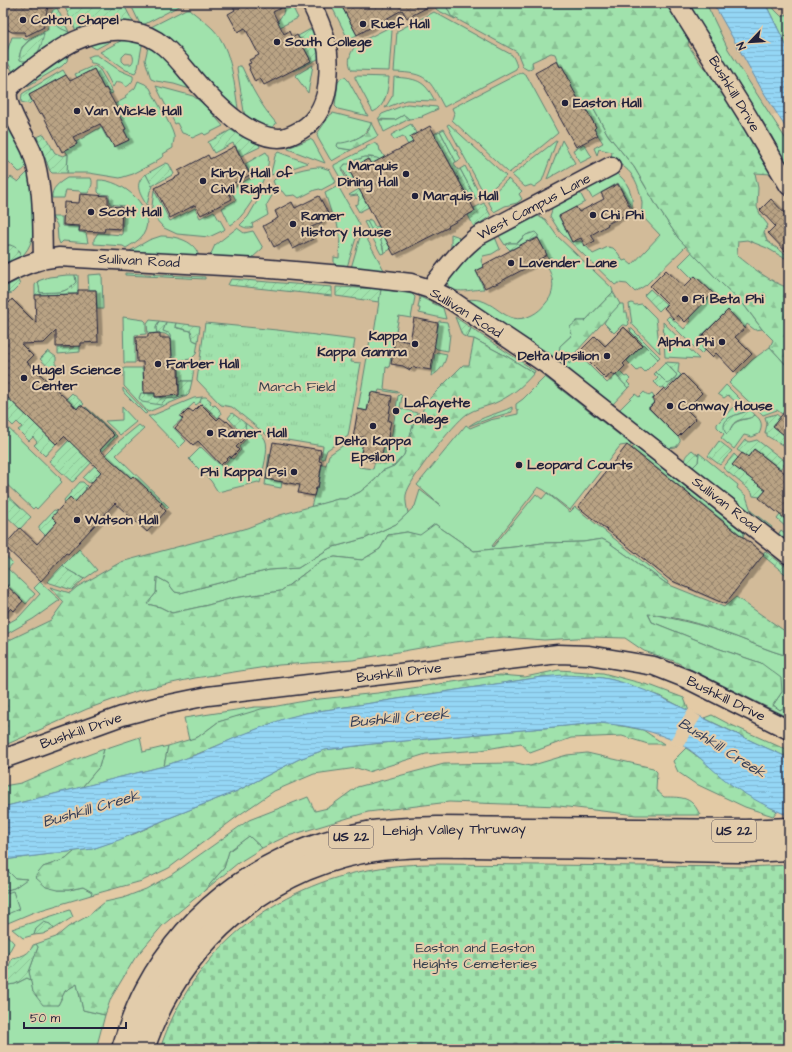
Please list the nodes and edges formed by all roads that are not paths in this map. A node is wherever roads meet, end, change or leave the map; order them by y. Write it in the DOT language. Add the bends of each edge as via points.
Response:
graph roads {
  1 [pos="311,3"];
  2 [pos="677,3"];
  3 [pos="611,166"];
  4 [pos="789,186"];
  5 [pos="43,259"];
  6 [pos="3,276"];
  7 [pos="430,289"];
  8 [pos="789,555"];
  9 [pos="789,730"];
  10 [pos="3,759"];
  11 [pos="789,829"];
  12 [pos="678,840"];
  13 [pos="789,849"];
  14 [pos="123,1049"];
  15 [pos="143,1049"];
  1 -- 5 [label="street" via="325,35 329,58 327,84 322,107 317,115 306,127 287,137 267,136 236,120 200,86 170,51 150,37 134,32 111,30 76,39 57,50 10,87 9,104 29,144 38,174"];
  2 -- 4 [label="street, Bushkill Drive"];
  3 -- 7 [label="street, West Campus Lane" via="478,236 455,258"];
  5 -- 6 [label="street, Sullivan Road"];
  5 -- 7 [label="street, Sullivan Road" via="106,259 317,273 411,283"];
  7 -- 8 [label="street, Sullivan Road" via="448,298 546,364"];
  9 -- 10 [label="street, Bushkill Drive" via="687,679 654,666 589,655 558,654 208,696 122,716"];
  11 -- 12 [label="highway, Lehigh Valley Thruway / US 22" via="746,831"];
  12 -- 13 [label="highway, Lehigh Valley Thruway / US 22" via="746,851"];
  12 -- 14 [label="highway, Lehigh Valley Thruway / US 22" via="444,828 412,829 360,834 297,853 239,884 207,910 185,933 157,971 146,991"];
  12 -- 15 [label="highway, Lehigh Valley Thruway / US 22" via="554,847 404,847 356,854 312,867 267,890 233,913 216,929 174,982 154,1019"];
}
